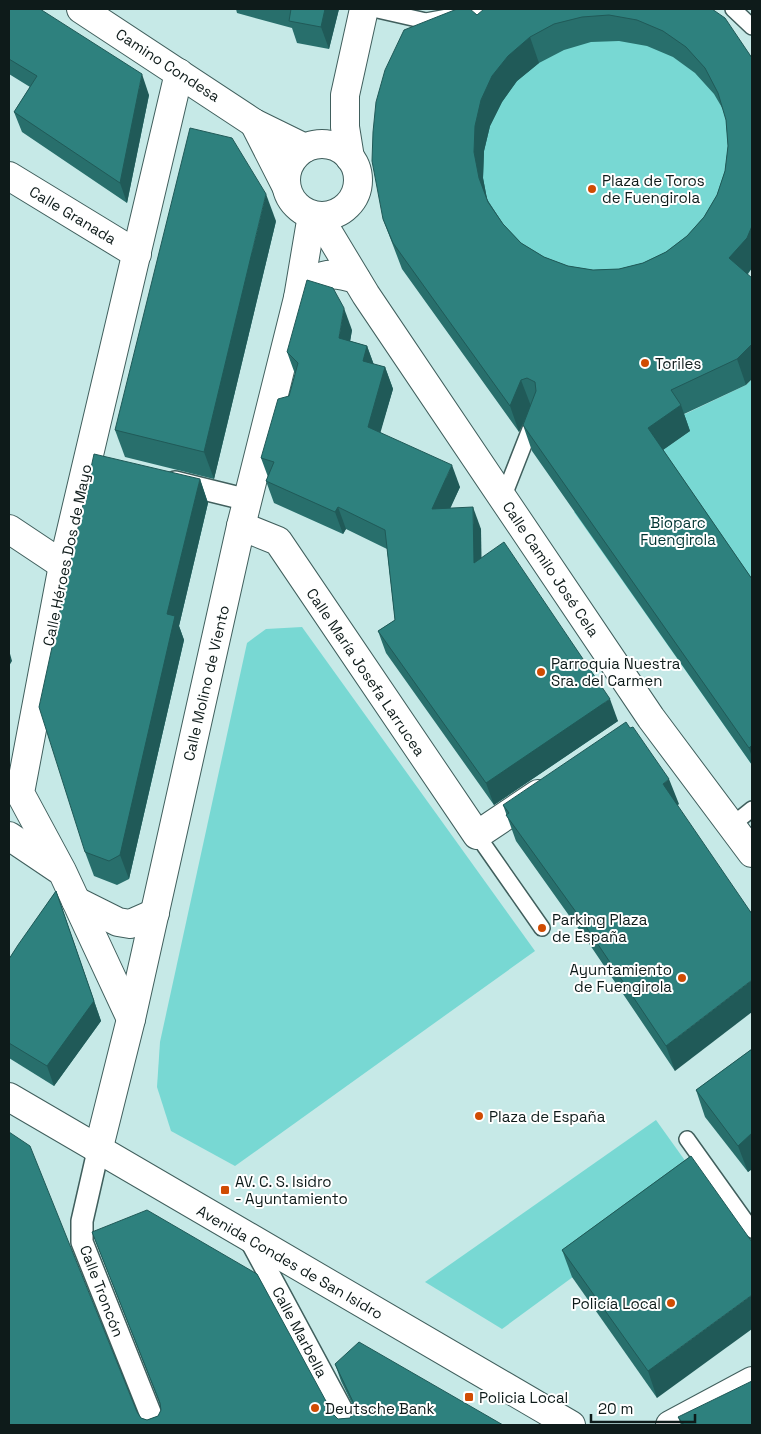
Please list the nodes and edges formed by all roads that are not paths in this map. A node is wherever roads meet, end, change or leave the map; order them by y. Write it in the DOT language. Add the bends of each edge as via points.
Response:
graph roads {
  1 [pos="81,9"];
  2 [pos="364,9"];
  3 [pos="373,9"];
  4 [pos="492,9"];
  5 [pos="732,9"];
  6 [pos="752,27"];
  7 [pos="179,72"];
  8 [pos="345,96"];
  9 [pos="254,122"];
  10 [pos="310,147"];
  11 [pos="350,158"];
  12 [pos="9,176"];
  13 [pos="286,186"];
  14 [pos="348,206"];
  15 [pos="315,216"];
  16 [pos="137,254"];
  17 [pos="356,279"];
  18 [pos="298,298"];
  19 [pos="537,413"];
  20 [pos="154,477"];
  21 [pos="503,498"];
  22 [pos="248,500"];
  23 [pos="241,526"];
  24 [pos="9,529"];
  25 [pos="63,565"];
  26 [pos="558,780"];
  27 [pos="742,817"];
  28 [pos="476,835"];
  29 [pos="9,836"];
  30 [pos="752,853"];
  31 [pos="62,871"];
  32 [pos="76,902"];
  33 [pos="155,913"];
  34 [pos="542,928"];
  35 [pos="131,1019"];
  36 [pos="9,1098"];
  37 [pos="687,1139"];
  38 [pos="98,1151"];
  39 [pos="752,1230"];
  40 [pos="250,1238"];
  41 [pos="752,1381"];
  42 [pos="155,1425"];
  43 [pos="350,1425"];
  44 [pos="571,1425"];
  45 [pos="670,1425"];
  1 -- 7 [label="street, Camino Condesa"];
  2 -- 8 [label="street"];
  3 -- 4 [label="lane" via="426,21"];
  5 -- 6 [label="lane"];
  7 -- 9 [label="street, Camino Condesa"];
  7 -- 16 [label="street, Calle Héroes Dos de Mayo"];
  8 -- 10 [label="street"];
  8 -- 11 [label="street" via="344,127"];
  9 -- 10 [label="street, Camino Condesa"];
  9 -- 13 [label="street, Camino Condesa"];
  10 -- 11 [label="street" via="335,146"];
  10 -- 13 [label="street" via="290,164"];
  11 -- 14 [label="street" via="356,167 358,188"];
  12 -- 16 [label="street, Calle Granada"];
  13 -- 15 [label="street" via="298,207"];
  14 -- 15 [label="street" via="340,212"];
  14 -- 17 [label="street, Calle Camilo José Cela" via="348,232"];
  15 -- 17 [label="street, Calle Camilo José Cela"];
  15 -- 18 [label="street, Calle Molino de Viento"];
  16 -- 25 [label="street, Calle Héroes Dos de Mayo" via="97,463"];
  17 -- 18 [label="street" via="325,274 310,283"];
  17 -- 21 [label="street, Calle Camilo José Cela"];
  18 -- 22 [label="street, Calle Molino de Viento"];
  19 -- 21 [label="lane"];
  20 -- 22 [label="street"];
  21 -- 27 [label="street, Calle Camilo José Cela" via="641,724"];
  22 -- 23 [label="street, Calle Molino de Viento"];
  23 -- 28 [label="street, Calle María Josefa Larrucea" via="278,541"];
  23 -- 33 [label="street, Calle Molino de Viento"];
  24 -- 25 [label="street"];
  25 -- 31 [label="street, Calle Héroes Dos de Mayo" via="20,793"];
  26 -- 28 [label="street"];
  27 -- 30 [label="street, Calle Camilo José Cela"];
  28 -- 34 [label="lane"];
  29 -- 31 [label="street"];
  31 -- 32 [label="street, Calle Héroes Dos de Mayo"];
  32 -- 33 [label="street" via="118,922 130,924"];
  32 -- 35 [label="street, Calle Héroes Dos de Mayo"];
  33 -- 35 [label="street, Calle Molino de Viento"];
  35 -- 38 [label="street, Calle Molino de Viento"];
  36 -- 38 [label="street, Avenida Condes de San Isidro"];
  37 -- 39 [label="lane"];
  38 -- 40 [label="street, Avenida Condes de San Isidro"];
  38 -- 42 [label="street, Calle Troncón" via="82,1221 82,1242"];
  40 -- 43 [label="street, Calle Marbella"];
  40 -- 44 [label="street, Avenida Condes de San Isidro"];
  41 -- 45 [label="street"];
}
